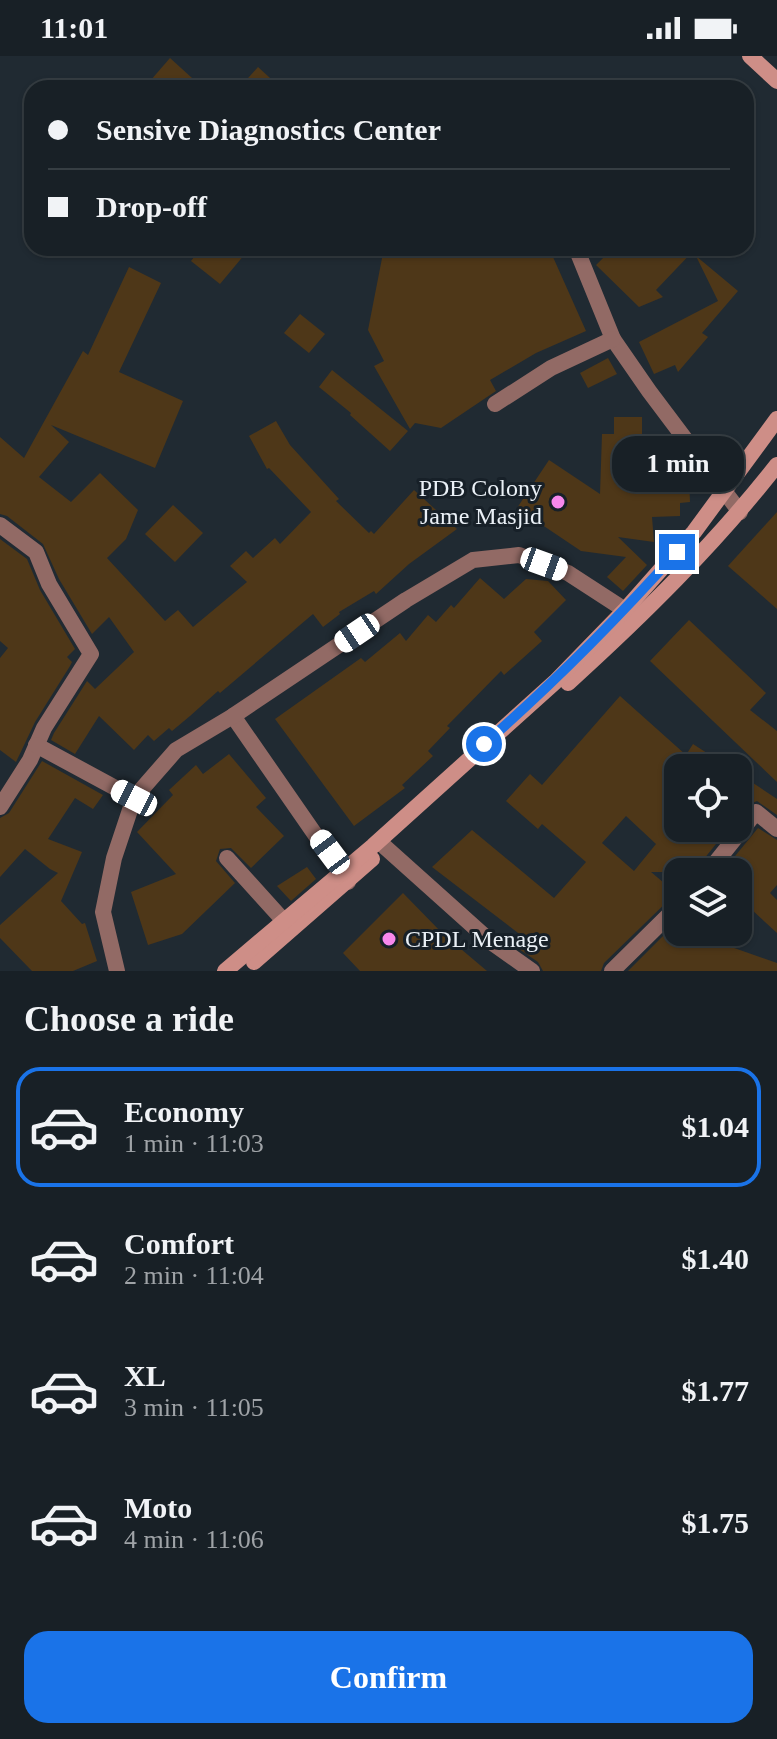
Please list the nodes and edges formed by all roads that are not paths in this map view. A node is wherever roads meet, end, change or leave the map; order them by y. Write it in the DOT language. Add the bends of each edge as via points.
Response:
graph roads {
  1 [pos="750,56"];
  2 [pos="777,81"];
  3 [pos="579,256"];
  4 [pos="613,339"];
  5 [pos="495,404"];
  6 [pos="777,419"];
  7 [pos="777,465"];
  8 [pos="724,492"];
  9 [pos="740,512"];
  10 [pos="0,525"];
  11 [pos="625,610"];
  12 [pos="233,716"];
  13 [pos="36,745"];
  14 [pos="134,798"];
  15 [pos="0,807"];
  16 [pos="777,829"];
  17 [pos="385,847"];
  18 [pos="227,858"];
  19 [pos="719,858"];
  20 [pos="345,876"];
  21 [pos="283,920"];
  22 [pos="664,920"];
  23 [pos="117,971"];
  24 [pos="225,971"];
  25 [pos="243,971"];
  26 [pos="532,971"];
  27 [pos="612,971"];
  1 -- 2 [label="main road"];
  3 -- 4 [label="street"];
  4 -- 5 [label="street" via="551,368"];
  4 -- 8 [label="street"];
  6 -- 8 [label="main road"];
  7 -- 9 [label="main road"];
  8 -- 9 [label="street"];
  8 -- 11 [label="main road"];
  9 -- 17 [label="main road" via="637,620"];
  10 -- 13 [label="street" via="36,552 91,654"];
  11 -- 12 [label="street" via="568,573 519,555 473,560"];
  11 -- 20 [label="main road"];
  12 -- 14 [label="street" via="176,750"];
  12 -- 20 [label="street"];
  13 -- 14 [label="street"];
  13 -- 15 [label="street"];
  14 -- 23 [label="street" via="103,912"];
  16 -- 19 [label="street" via="756,812"];
  17 -- 20 [label="main road"];
  17 -- 26 [label="street" via="491,942"];
  18 -- 21 [label="street"];
  20 -- 21 [label="main road"];
  20 -- 25 [label="main road"];
  21 -- 24 [label="main road"];
  22 -- 27 [label="street"];
}
